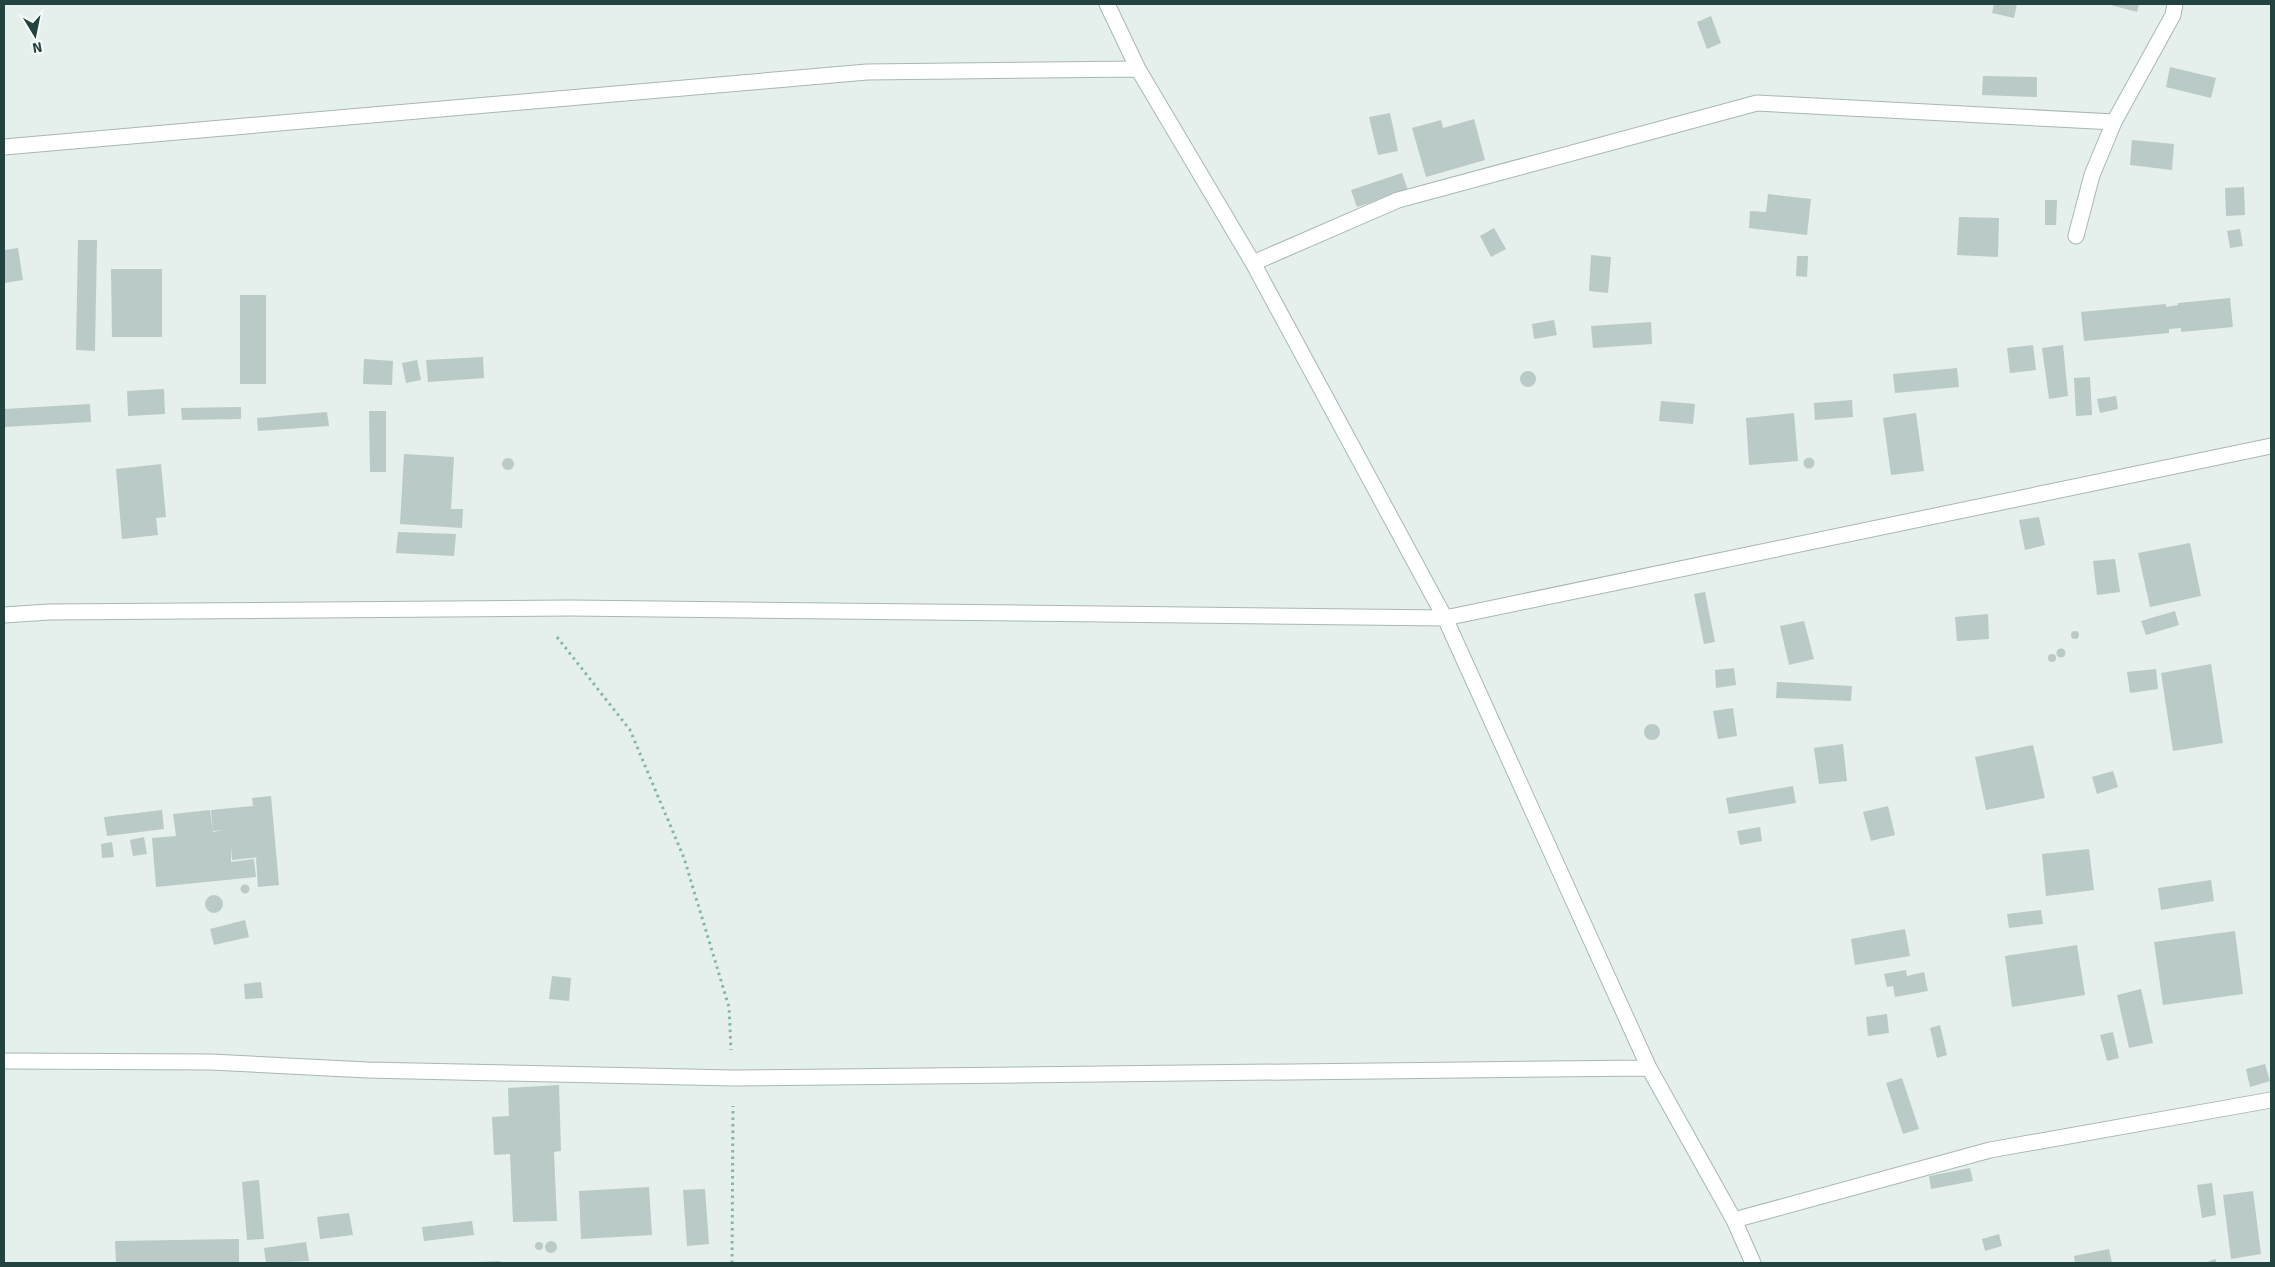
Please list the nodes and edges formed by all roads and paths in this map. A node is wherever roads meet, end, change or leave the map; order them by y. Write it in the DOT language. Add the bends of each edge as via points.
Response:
graph roads {
  1 [pos="1107,4"];
  2 [pos="2174,4"];
  3 [pos="1138,69"];
  4 [pos="2114,122"];
  5 [pos="4,147"];
  6 [pos="2076,236"];
  7 [pos="1253,263"];
  8 [pos="2271,449"];
  9 [pos="534,608"];
  10 [pos="4,615"];
  11 [pos="1445,618"];
  12 [pos="4,1062"];
  13 [pos="1649,1068"];
  14 [pos="733,1078"];
  15 [pos="2271,1100"];
  16 [pos="1734,1220"];
  17 [pos="732,1263"];
  18 [pos="1753,1263"];
  1 -- 3 [label="street"];
  2 -- 4 [label="street" via="2173,15"];
  3 -- 5 [label="street" via="867,72"];
  3 -- 7 [label="street"];
  4 -- 6 [label="street" via="2092,175"];
  4 -- 7 [label="street" via="1757,103 1398,200"];
  7 -- 11 [label="street"];
  8 -- 11 [label="street"];
  9 -- 10 [label="street"];
  9 -- 11 [label="street"];
  9 -- 14 [label="path" via="630,730 684,858 729,1007"];
  11 -- 13 [label="street"];
  12 -- 14 [label="street" via="211,1062 367,1070"];
  13 -- 14 [label="street"];
  13 -- 16 [label="street"];
  14 -- 17 [label="path"];
  15 -- 16 [label="street" via="1990,1150"];
  16 -- 18 [label="street"];
}
